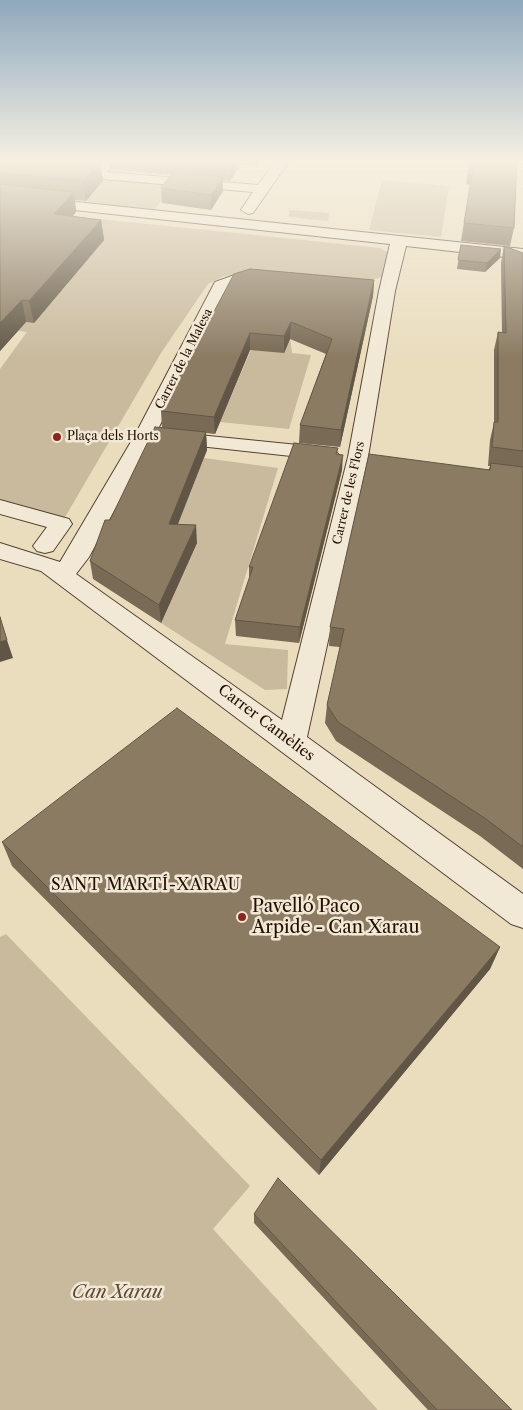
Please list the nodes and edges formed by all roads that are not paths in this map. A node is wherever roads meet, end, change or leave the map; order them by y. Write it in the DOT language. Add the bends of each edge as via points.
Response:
graph roads {
  1 [pos="265,227"];
  2 [pos="399,241"];
  3 [pos="517,254"];
  4 [pos="289,282"];
  5 [pos="145,435"];
  6 [pos="366,458"];
  7 [pos="0,507"];
  8 [pos="45,546"];
  9 [pos="0,551"];
  10 [pos="62,576"];
  11 [pos="291,743"];
  12 [pos="523,913"];
  1 -- 2 [label="street"];
  2 -- 3 [label="street"];
  2 -- 6 [label="street, Carrer de les Flors" via="377,290"];
  4 -- 5 [label="street, Carrer de la Malesa" via="240,278 221,285"];
  5 -- 6 [label="street"];
  5 -- 10 [label="street, Carrer de la Malesa" via="77,557"];
  6 -- 11 [label="street, Carrer de les Flors"];
  7 -- 8 [label="street" via="61,524"];
  9 -- 10 [label="street, Carrer Camèlies" via="49,565"];
  10 -- 11 [label="street, Carrer Camèlies"];
  11 -- 12 [label="street, Carrer Camèlies"];
}
